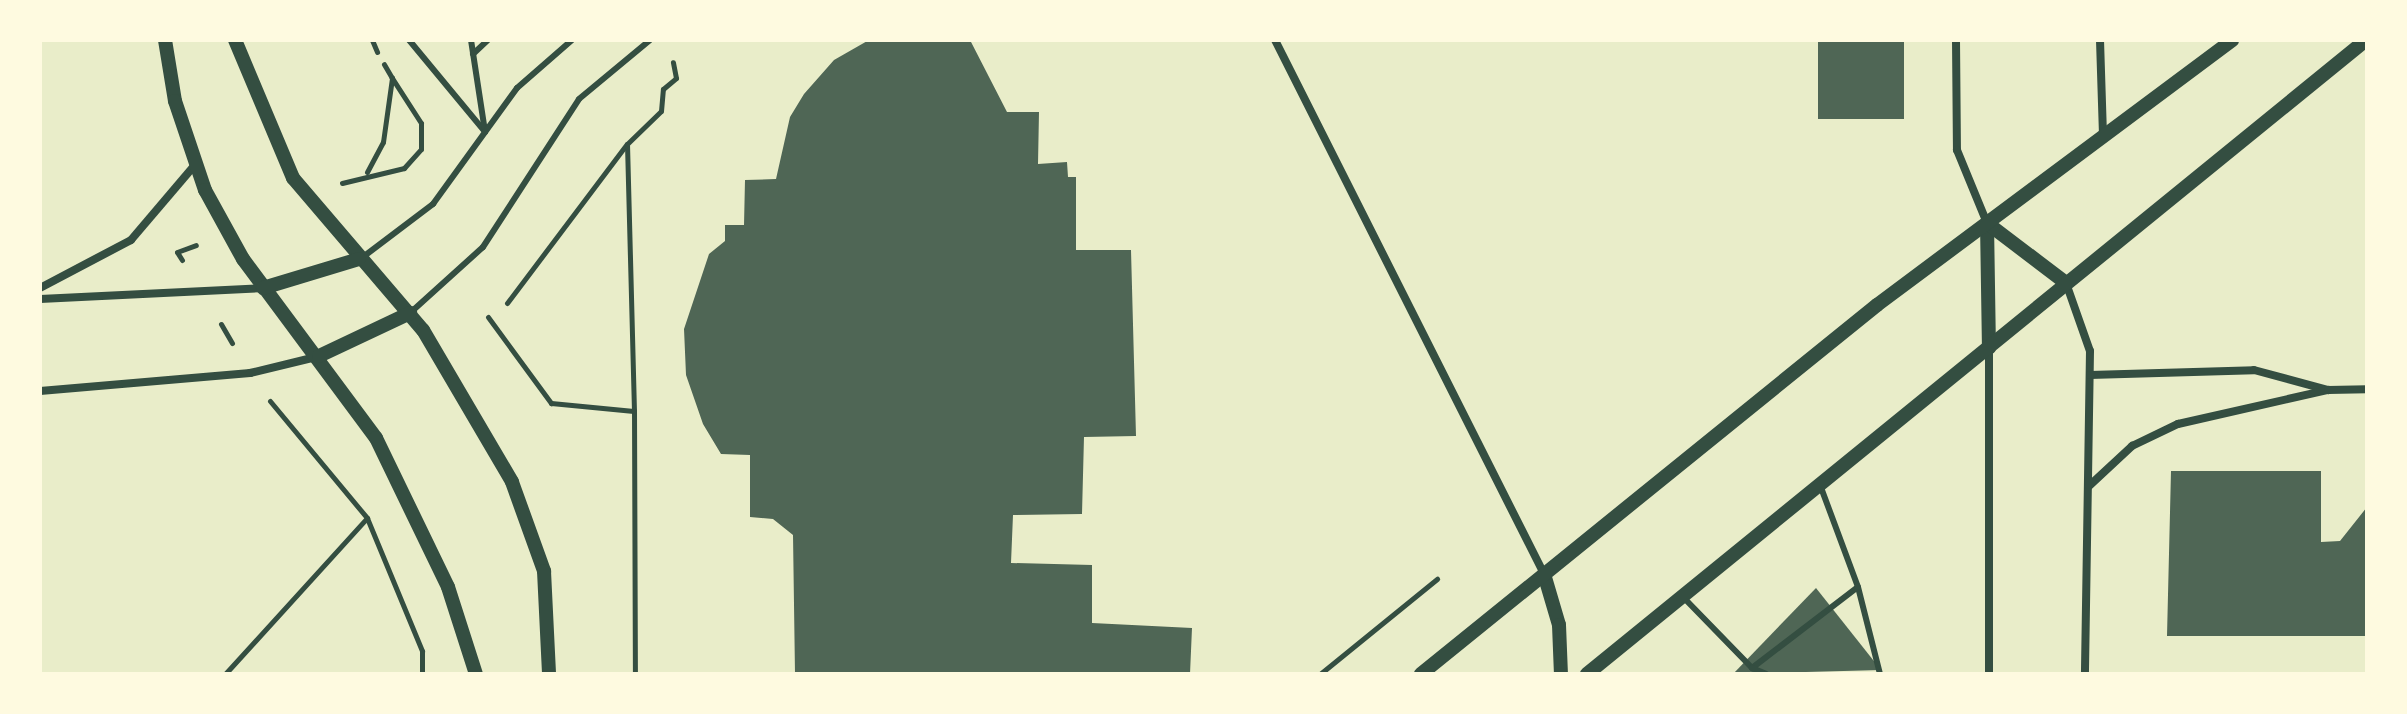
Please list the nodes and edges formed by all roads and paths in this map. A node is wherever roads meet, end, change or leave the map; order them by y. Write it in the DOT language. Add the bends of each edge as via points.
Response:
graph roads {
  1 [pos="165,40"];
  2 [pos="235,40"];
  3 [pos="372,40"];
  4 [pos="409,40"];
  5 [pos="471,40"];
  6 [pos="488,40"];
  7 [pos="572,40"];
  8 [pos="650,40"];
  9 [pos="1275,40"];
  10 [pos="1956,40"];
  11 [pos="2100,40"];
  12 [pos="2232,40"];
  13 [pos="2366,40"];
  14 [pos="672,53"];
  15 [pos="473,54"];
  16 [pos="392,78"];
  17 [pos="485,132"];
  18 [pos="2103,137"];
  19 [pos="627,144"];
  20 [pos="194,166"];
  21 [pos="1987,223"];
  22 [pos="359,259"];
  23 [pos="2066,283"];
  24 [pos="40,288"];
  25 [pos="263,288"];
  26 [pos="40,299"];
  27 [pos="507,303"];
  28 [pos="410,313"];
  29 [pos="488,317"];
  30 [pos="1989,348"];
  31 [pos="319,356"];
  32 [pos="2090,375"];
  33 [pos="2367,389"];
  34 [pos="2328,390"];
  35 [pos="40,391"];
  36 [pos="634,411"];
  37 [pos="312,458"];
  38 [pos="1820,485"];
  39 [pos="2089,486"];
  40 [pos="367,518"];
  41 [pos="1544,574"];
  42 [pos="1437,579"];
  43 [pos="1858,587"];
  44 [pos="1684,598"];
  45 [pos="1752,668"];
  46 [pos="225,674"];
  47 [pos="422,674"];
  48 [pos="476,674"];
  49 [pos="549,674"];
  50 [pos="635,674"];
  51 [pos="1320,674"];
  52 [pos="1421,674"];
  53 [pos="1561,674"];
  54 [pos="1587,674"];
  55 [pos="1766,674"];
  56 [pos="1880,674"];
  57 [pos="1989,674"];
  58 [pos="2085,674"];
  1 -- 20 [label="street"];
  2 -- 22 [label="street" via="293,178"];
  3 -- 16 [label="path"];
  4 -- 17 [label="lane"];
  5 -- 15 [label="lane"];
  6 -- 15 [label="lane"];
  7 -- 17 [label="lane" via="529,73"];
  8 -- 28 [label="lane" via="579,99 483,247"];
  9 -- 41 [label="street"];
  10 -- 21 [label="street" via="1957,150"];
  11 -- 18 [label="street"];
  12 -- 18 [label="street"];
  13 -- 23 [label="street"];
  14 -- 19 [label="path" via="676,78 663,89 661,111"];
  15 -- 17 [label="lane"];
  16 -- 16 [label="path" via="383,142 367,173 404,168 421,149 421,123"];
  17 -- 22 [label="lane" via="433,204"];
  18 -- 21 [label="street"];
  19 -- 27 [label="path"];
  19 -- 36 [label="path"];
  20 -- 24 [label="street" via="131,240"];
  20 -- 25 [label="street"];
  21 -- 23 [label="street"];
  21 -- 30 [label="street"];
  21 -- 41 [label="street"];
  22 -- 25 [label="street"];
  22 -- 28 [label="street"];
  23 -- 30 [label="street"];
  23 -- 32 [label="street" via="2089,343"];
  25 -- 26 [label="street"];
  25 -- 31 [label="street"];
  28 -- 31 [label="street"];
  28 -- 49 [label="street" via="525,512 544,571"];
  29 -- 36 [label="path" via="551,403"];
  30 -- 38 [label="street"];
  30 -- 57 [label="street"];
  31 -- 35 [label="street" via="250,373"];
  31 -- 48 [label="street" via="397,476 448,587"];
  32 -- 34 [label="street" via="2254,370"];
  32 -- 39 [label="street"];
  33 -- 34 [label="street"];
  34 -- 39 [label="street" via="2158,432"];
  36 -- 50 [label="path"];
  37 -- 40 [label="path"];
  38 -- 43 [label="lane"];
  38 -- 44 [label="street"];
  39 -- 58 [label="street"];
  40 -- 46 [label="path"];
  40 -- 47 [label="path" via="422,651"];
  41 -- 52 [label="street"];
  41 -- 53 [label="street" via="1559,625"];
  42 -- 51 [label="path"];
  43 -- 45 [label="lane"];
  43 -- 56 [label="lane"];
  44 -- 45 [label="lane"];
  44 -- 54 [label="street"];
  45 -- 55 [label="lane"];
}
